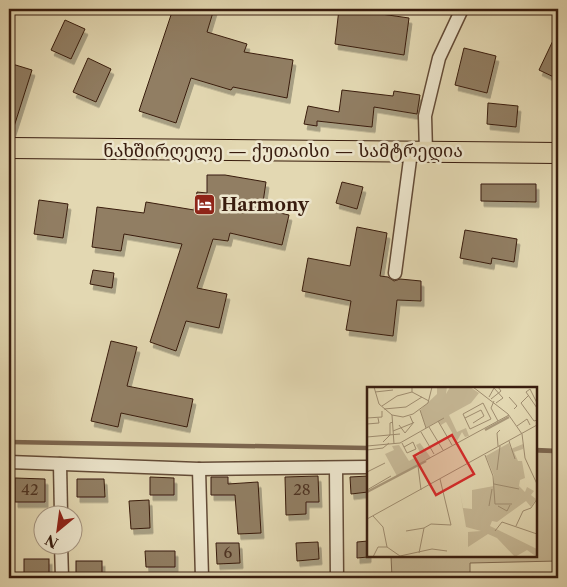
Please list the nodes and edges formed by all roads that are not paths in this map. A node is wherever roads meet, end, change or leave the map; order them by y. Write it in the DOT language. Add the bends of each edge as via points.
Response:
graph roads {
  1 [pos="462,9"];
  2 [pos="9,148"];
  3 [pos="418,152"];
  4 [pos="558,153"];
  5 [pos="395,273"];
  6 [pos="9,462"];
  7 [pos="60,464"];
  8 [pos="336,468"];
  9 [pos="367,468"];
  10 [pos="199,469"];
  11 [pos="61,504"];
  12 [pos="62,554"];
  13 [pos="62,578"];
  14 [pos="202,578"];
  15 [pos="337,578"];
  1 -- 3 [label="street" via="438,58"];
  2 -- 3 [label="main road, ნახშირღელე — ქუთაისი — სამტრედია"];
  3 -- 4 [label="main road, ნახშირღელე — ქუთაისი — სამტრედია"];
  3 -- 5 [label="street"];
  6 -- 7 [label="street"];
  7 -- 10 [label="street"];
  7 -- 11 [label="street"];
  8 -- 9 [label="street"];
  8 -- 10 [label="street"];
  8 -- 15 [label="street"];
  10 -- 14 [label="street"];
  12 -- 13 [label="street"];
}
